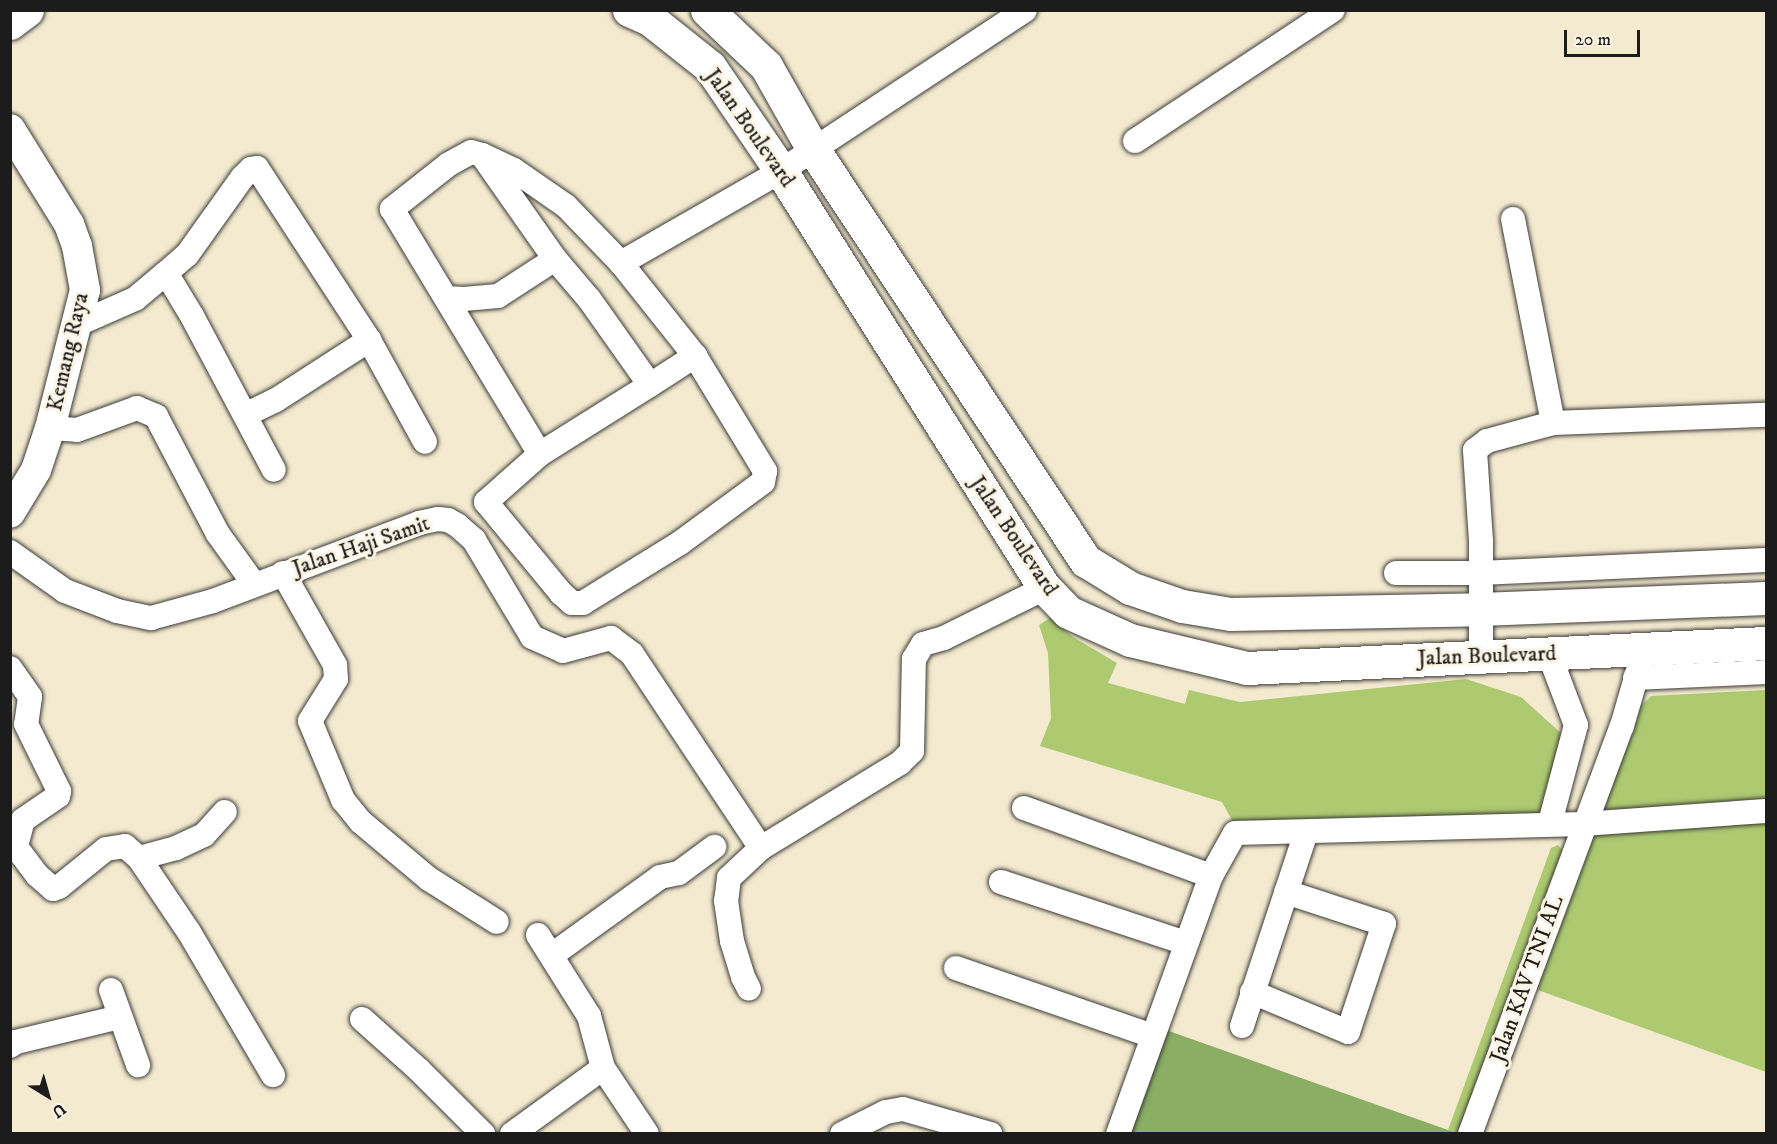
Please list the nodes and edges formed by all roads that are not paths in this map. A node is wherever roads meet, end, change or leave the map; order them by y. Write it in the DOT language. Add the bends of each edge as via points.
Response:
graph roads {
  1 [pos="27,10"];
  2 [pos="629,10"];
  3 [pos="707,10"];
  4 [pos="1024,10"];
  5 [pos="1333,10"];
  6 [pos="10,22"];
  7 [pos="10,129"];
  8 [pos="1135,141"];
  9 [pos="813,149"];
  10 [pos="482,155"];
  11 [pos="781,171"];
  12 [pos="1513,219"];
  13 [pos="555,259"];
  14 [pos="621,263"];
  15 [pos="166,273"];
  16 [pos="446,298"];
  17 [pos="78,324"];
  18 [pos="369,340"];
  19 [pos="695,356"];
  20 [pos="650,385"];
  21 [pos="245,415"];
  22 [pos="1767,415"];
  23 [pos="1553,423"];
  24 [pos="50,428"];
  25 [pos="425,442"];
  26 [pos="540,454"];
  27 [pos="274,470"];
  28 [pos="10,513"];
  29 [pos="10,552"];
  30 [pos="1767,560"];
  31 [pos="283,573"];
  32 [pos="1396,573"];
  33 [pos="1480,573"];
  34 [pos="254,584"];
  35 [pos="1046,588"];
  36 [pos="1767,598"];
  37 [pos="1480,609"];
  38 [pos="1767,644"];
  39 [pos="1549,654"];
  40 [pos="1481,656"];
  41 [pos="1640,664"];
  42 [pos="10,668"];
  43 [pos="1767,672"];
  44 [pos="1024,808"];
  45 [pos="225,812"];
  46 [pos="1767,812"];
  47 [pos="1550,823"];
  48 [pos="1583,825"];
  49 [pos="1306,832"];
  50 [pos="714,847"];
  51 [pos="761,848"];
  52 [pos="139,858"];
  53 [pos="1211,876"];
  54 [pos="1001,882"];
  55 [pos="1286,892"];
  56 [pos="497,922"];
  57 [pos="538,935"];
  58 [pos="1185,943"];
  59 [pos="552,955"];
  60 [pos="956,968"];
  61 [pos="749,989"];
  62 [pos="111,990"];
  63 [pos="1252,992"];
  64 [pos="119,1017"];
  65 [pos="362,1019"];
  66 [pos="1242,1026"];
  67 [pos="1152,1036"];
  68 [pos="10,1046"];
  69 [pos="138,1065"];
  70 [pos="603,1068"];
  71 [pos="273,1075"];
  72 [pos="483,1134"];
  73 [pos="512,1134"];
  74 [pos="647,1134"];
  75 [pos="842,1134"];
  76 [pos="990,1134"];
  77 [pos="1118,1134"];
  78 [pos="1470,1134"];
  1 -- 6 [label="main road"];
  2 -- 11 [label="main road, Jalan Boulevard" via="651,20 710,67"];
  3 -- 9 [label="main road, Jalan Boulevard" via="766,66"];
  4 -- 9 [label="street"];
  5 -- 8 [label="street"];
  7 -- 17 [label="street, Kemang Raya" via="69,224 77,246 85,290"];
  9 -- 11 [label="street"];
  9 -- 37 [label="main road, Jalan Boulevard" via="1086,561 1130,588 1182,606 1230,614"];
  10 -- 13 [label="street"];
  10 -- 14 [label="street" via="514,170 566,206"];
  10 -- 16 [label="street" via="467,154 392,207"];
  11 -- 14 [label="street"];
  11 -- 35 [label="main road, Jalan Boulevard"];
  12 -- 23 [label="street"];
  13 -- 16 [label="street" via="498,296"];
  13 -- 20 [label="street" via="589,299"];
  14 -- 19 [label="street"];
  15 -- 17 [label="street" via="135,299"];
  15 -- 18 [label="street" via="187,255 242,178 257,168"];
  15 -- 21 [label="street"];
  16 -- 26 [label="street"];
  17 -- 24 [label="street, Kemang Raya"];
  18 -- 21 [label="street" via="276,400"];
  18 -- 25 [label="street"];
  19 -- 20 [label="street"];
  19 -- 26 [label="street" via="759,459 765,471 764,482 680,543 584,603 572,603 561,593 486,502"];
  20 -- 26 [label="street"];
  21 -- 27 [label="street"];
  22 -- 23 [label="street"];
  23 -- 33 [label="street" via="1486,441 1475,450"];
  24 -- 28 [label="street, Kemang Raya" via="36,470"];
  24 -- 34 [label="street" via="77,430 137,408 156,416 218,534"];
  29 -- 34 [label="street, Jalan Haji Samit" via="65,591 136,617 167,615"];
  30 -- 33 [label="street"];
  31 -- 34 [label="street, Jalan Haji Samit"];
  31 -- 51 [label="street, Jalan Haji Samit" via="419,523 438,519 457,525 474,540 532,637 563,651 610,638 632,654"];
  31 -- 56 [label="street" via="335,665 333,684 310,721 343,800 361,822 429,879"];
  32 -- 33 [label="street"];
  33 -- 37 [label="street"];
  35 -- 40 [label="main road, Jalan Boulevard" via="1068,612 1130,640 1247,668"];
  35 -- 51 [label="street" via="944,638 923,644 914,659 912,751 900,763"];
  36 -- 37 [label="main road, Jalan Boulevard"];
  37 -- 40 [label="street"];
  38 -- 41 [label="main road, Jalan Boulevard"];
  39 -- 40 [label="main road, Jalan Boulevard"];
  39 -- 41 [label="main road, Jalan Boulevard"];
  39 -- 47 [label="street" via="1576,725"];
  41 -- 43 [label="street"];
  41 -- 48 [label="street, Jalan KAV TNI AL" via="1622,726"];
  42 -- 52 [label="street" via="30,697 26,724 59,791 58,796 23,820 16,847 53,889 106,849 125,846"];
  44 -- 53 [label="street"];
  45 -- 52 [label="street" via="204,835"];
  46 -- 48 [label="street"];
  47 -- 48 [label="street"];
  47 -- 49 [label="street"];
  48 -- 78 [label="street, Jalan KAV TNI AL"];
  49 -- 53 [label="street" via="1235,833"];
  49 -- 55 [label="street"];
  50 -- 59 [label="street" via="679,873 660,877"];
  51 -- 61 [label="street" via="729,878 726,902 732,941"];
  52 -- 71 [label="street" via="189,932"];
  53 -- 58 [label="street"];
  54 -- 58 [label="street"];
  55 -- 63 [label="street"];
  55 -- 63 [label="street" via="1384,924 1348,1032"];
  57 -- 59 [label="street"];
  58 -- 67 [label="street"];
  59 -- 70 [label="street" via="589,1016"];
  60 -- 67 [label="street"];
  62 -- 64 [label="street"];
  63 -- 66 [label="street"];
  64 -- 68 [label="street"];
  64 -- 69 [label="street"];
  65 -- 72 [label="street"];
  67 -- 77 [label="street"];
  70 -- 73 [label="street"];
  70 -- 74 [label="street"];
  75 -- 76 [label="street" via="886,1112 903,1109"];
}
